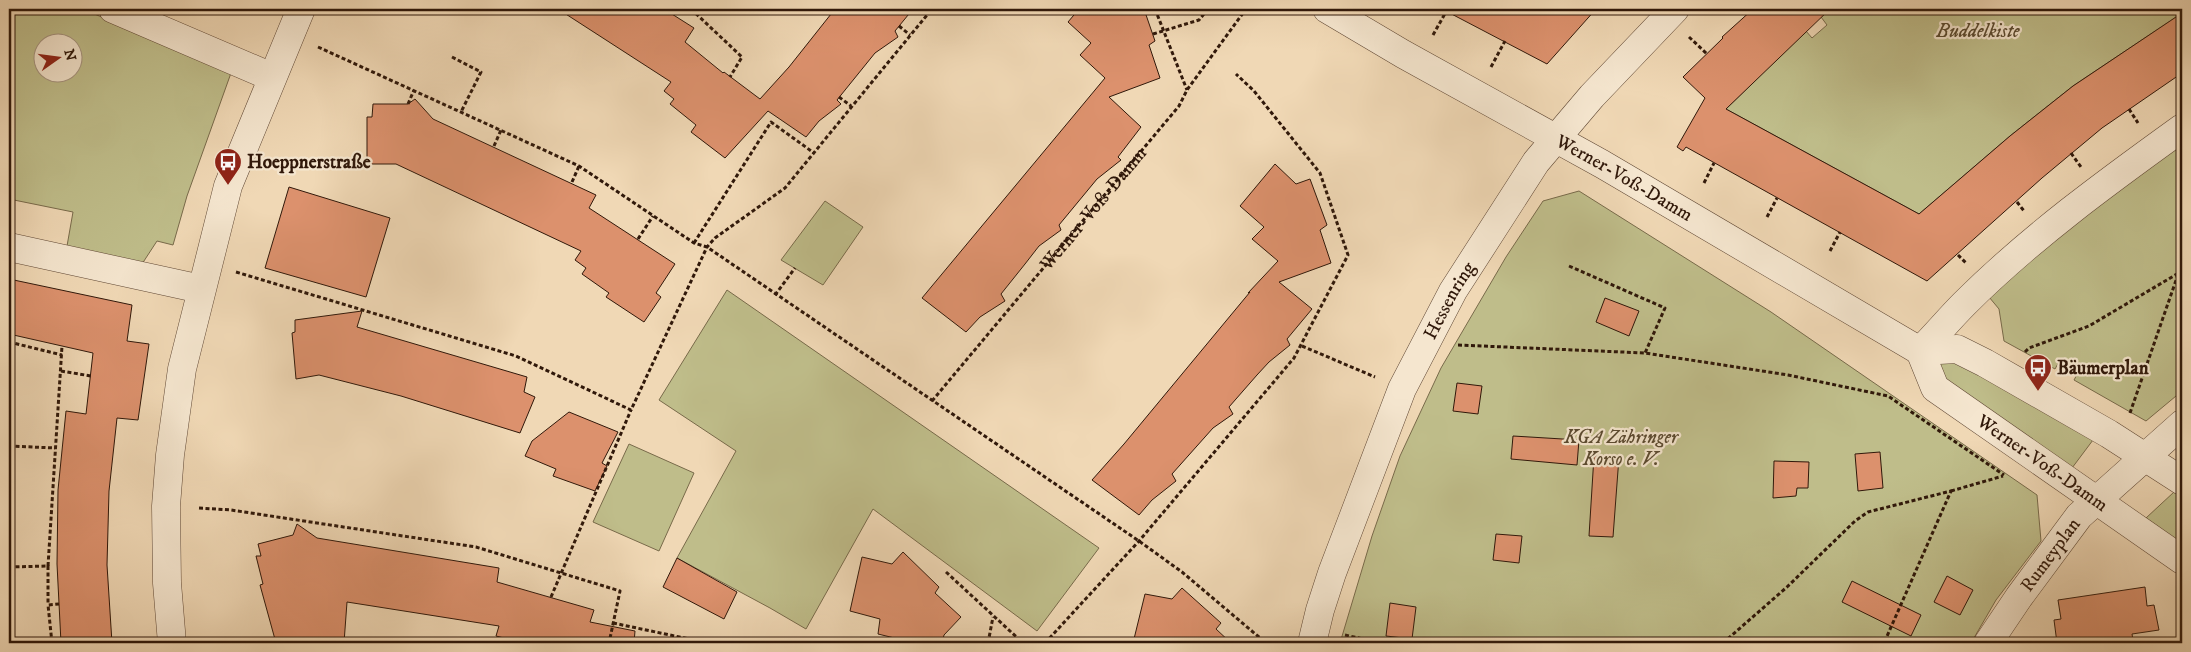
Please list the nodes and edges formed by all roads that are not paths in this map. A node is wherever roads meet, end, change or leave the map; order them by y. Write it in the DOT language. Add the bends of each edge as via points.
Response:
graph roads {
  1 [pos="113,9"];
  2 [pos="301,9"];
  3 [pos="1327,9"];
  4 [pos="1679,20"];
  5 [pos="272,77"];
  6 [pos="2182,128"];
  7 [pos="1556,138"];
  8 [pos="9,247"];
  9 [pos="201,289"];
  10 [pos="1920,351"];
  11 [pos="2182,424"];
  12 [pos="2146,457"];
  13 [pos="2182,481"];
  14 [pos="2096,500"];
  15 [pos="2182,560"];
  16 [pos="172,643"];
  17 [pos="1312,643"];
  18 [pos="1988,643"];
  1 -- 5 [label="street"];
  2 -- 5 [label="street"];
  3 -- 7 [label="street, Werner-Voß-Damm"];
  4 -- 7 [label="street, Hessenring" via="1599,89"];
  5 -- 9 [label="street" via="228,186"];
  6 -- 10 [label="street" via="2105,184 2029,246 1964,304"];
  7 -- 10 [label="street, Werner-Voß-Damm"];
  7 -- 17 [label="street, Hessenring" via="1523,181 1454,291 1402,389 1332,573"];
  8 -- 9 [label="street"];
  9 -- 16 [label="street" via="182,369 166,506"];
  10 -- 12 [label="street" via="1957,349 2038,392"];
  10 -- 14 [label="street, Werner-Voß-Damm" via="1935,388"];
  11 -- 12 [label="street"];
  12 -- 13 [label="street"];
  12 -- 14 [label="street, Rumeyplan"];
  14 -- 15 [label="street, Werner-Voß-Damm"];
  14 -- 18 [label="street, Rumeyplan" via="2071,527"];
}
